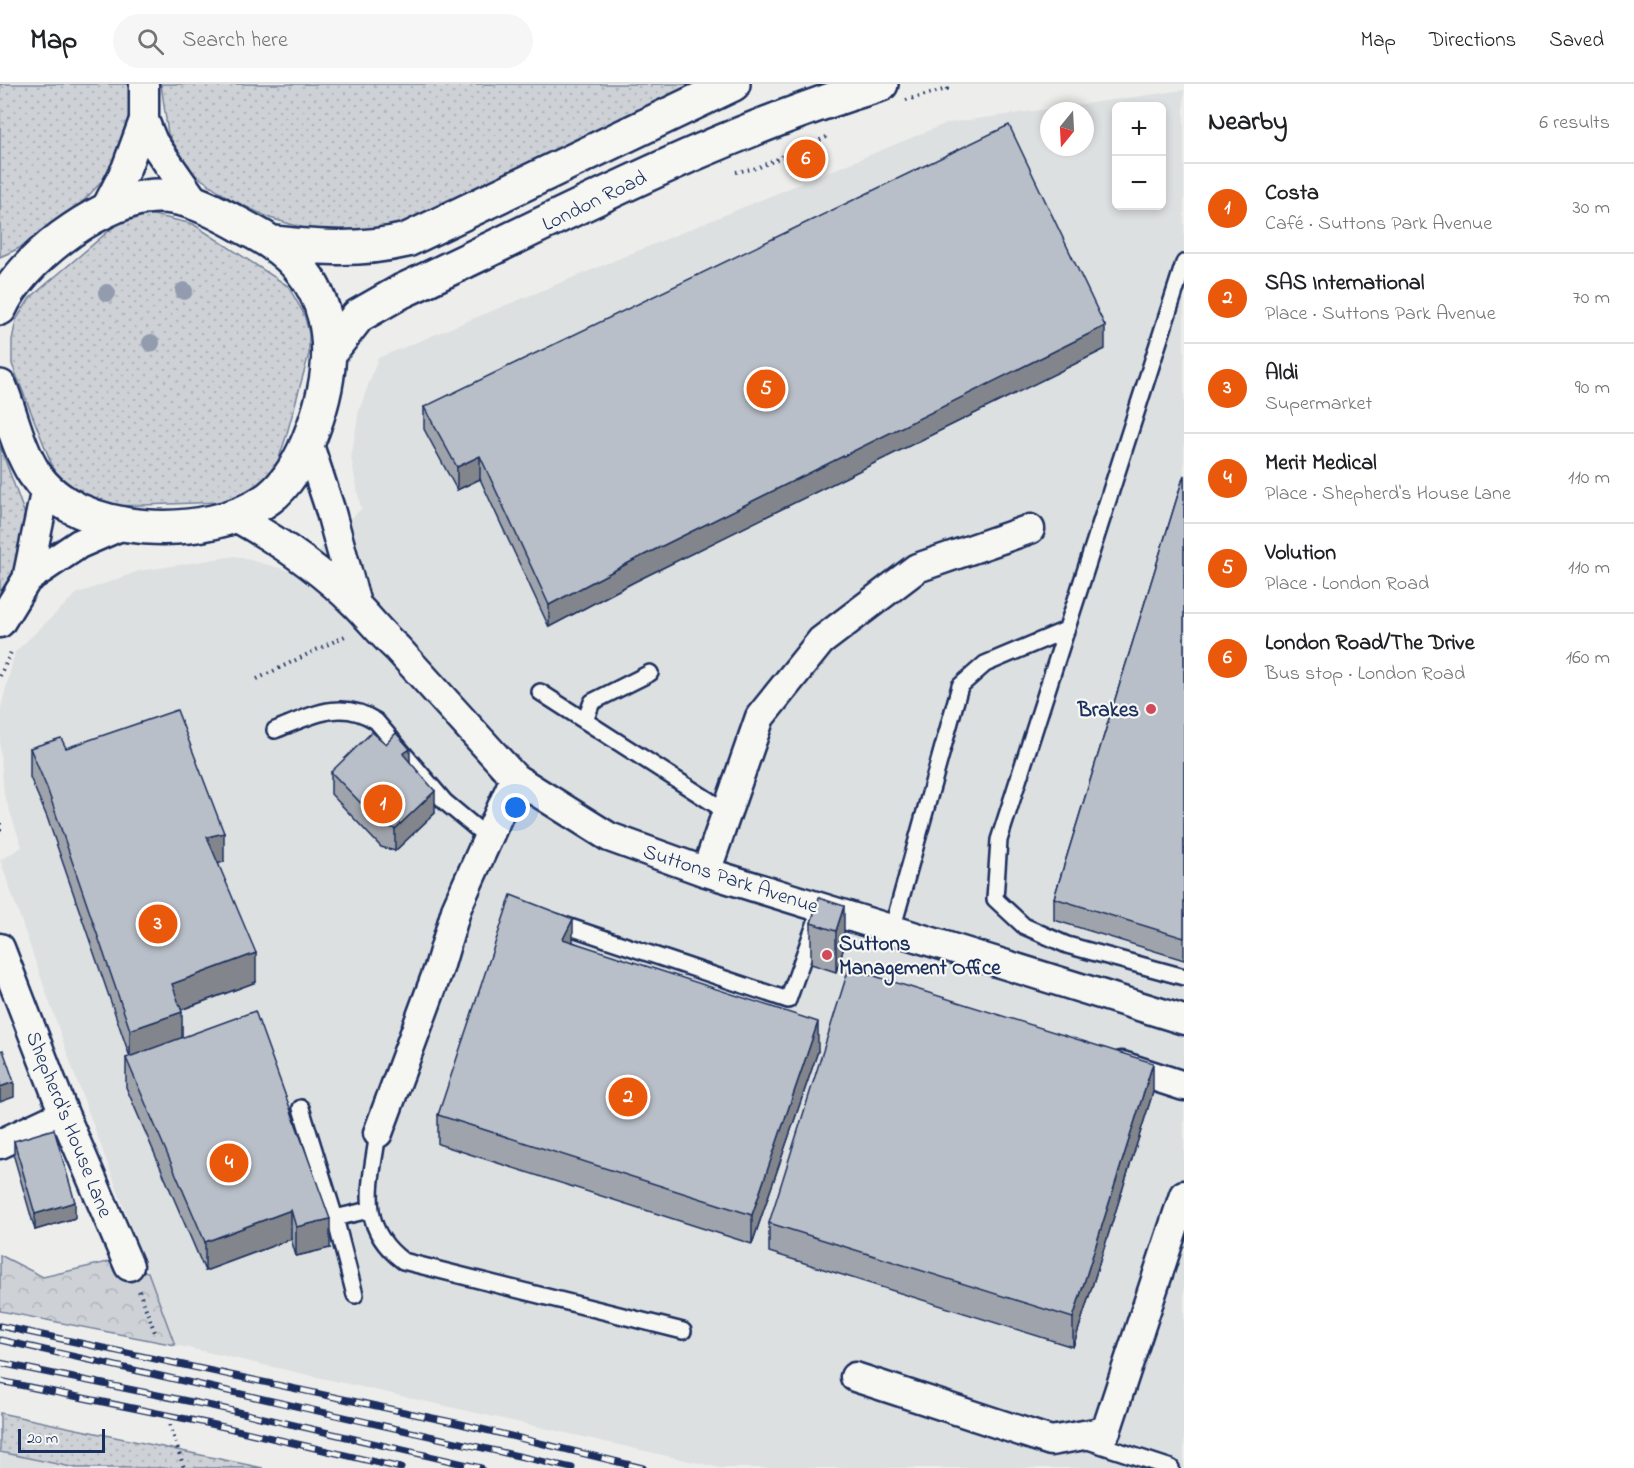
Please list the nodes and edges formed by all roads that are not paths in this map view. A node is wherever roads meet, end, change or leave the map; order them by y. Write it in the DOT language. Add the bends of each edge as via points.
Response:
graph roads {
  1 [pos="144,84"];
  2 [pos="733,84"];
  3 [pos="881,84"];
  4 [pos="144,120"];
  5 [pos="195,202"];
  6 [pos="105,210"];
  7 [pos="274,243"];
  8 [pos="1184,263"];
  9 [pos="10,276"];
  10 [pos="0,308"];
  11 [pos="330,352"];
  12 [pos="0,387"];
  13 [pos="308,442"];
  14 [pos="46,488"];
  15 [pos="234,516"];
  16 [pos="123,525"];
  17 [pos="1030,529"];
  18 [pos="27,579"];
  19 [pos="356,604"];
  20 [pos="1066,630"];
  21 [pos="8,633"];
  22 [pos="650,673"];
  23 [pos="540,692"];
  24 [pos="585,721"];
  25 [pos="275,730"];
  26 [pos="516,778"];
  27 [pos="727,812"];
  28 [pos="487,837"];
  29 [pos="706,872"];
  30 [pos="821,908"];
  31 [pos="543,917"];
  32 [pos="892,930"];
  33 [pos="0,948"];
  34 [pos="1184,977"];
  35 [pos="1184,1020"];
  36 [pos="1117,1065"];
  37 [pos="1184,1086"];
  38 [pos="302,1108"];
  39 [pos="64,1114"];
  40 [pos="378,1132"];
  41 [pos="0,1144"];
  42 [pos="1184,1195"];
  43 [pos="369,1210"];
  44 [pos="335,1218"];
  45 [pos="129,1266"];
  46 [pos="355,1295"];
  47 [pos="683,1331"];
  48 [pos="855,1377"];
  49 [pos="1075,1437"];
  50 [pos="1171,1468"];
  1 -- 4 [label="street"];
  2 -- 7 [label="main road" via="407,240 329,249"];
  3 -- 11 [label="main road, London Road" via="719,141 402,291 358,316"];
  4 -- 5 [label="street" via="163,159"];
  4 -- 6 [label="street"];
  5 -- 6 [label="main road" via="157,195"];
  5 -- 7 [label="main road"];
  6 -- 9 [label="main road"];
  7 -- 11 [label="main road" via="316,292 329,328"];
  8 -- 20 [label="lane"];
  9 -- 10 [label="main road"];
  11 -- 13 [label="main road" via="324,394"];
  12 -- 14 [label="main road" via="33,472"];
  13 -- 15 [label="main road" via="297,465 271,497"];
  13 -- 19 [label="street, Suttons Park Avenue"];
  14 -- 16 [label="main road" via="75,510"];
  14 -- 18 [label="street"];
  15 -- 16 [label="main road" via="185,525"];
  15 -- 19 [label="street, Suttons Park Avenue" via="280,542"];
  16 -- 18 [label="street" via="79,544"];
  17 -- 27 [label="street" via="917,568 821,641 760,717"];
  18 -- 21 [label="street"];
  19 -- 26 [label="street, Suttons Park Avenue" via="377,632 397,648"];
  20 -- 32 [label="lane" via="986,664 960,686"];
  20 -- 34 [label="lane" via="999,840 995,899 1023,926 1067,945"];
  22 -- 24 [label="lane" via="592,702"];
  23 -- 24 [label="lane"];
  24 -- 27 [label="lane"];
  25 -- 28 [label="lane" via="321,712 346,708 362,712 376,721 445,802"];
  26 -- 28 [label="street"];
  26 -- 29 [label="street, Suttons Park Avenue" via="609,837"];
  27 -- 29 [label="street"];
  28 -- 40 [label="street"];
  29 -- 30 [label="street, Suttons Park Avenue"];
  30 -- 31 [label="lane" via="789,1000"];
  30 -- 32 [label="street, Suttons Park Avenue"];
  32 -- 35 [label="street, Suttons Park Avenue"];
  33 -- 39 [label="street, Shepherd's House Lane"];
  36 -- 37 [label="street"];
  38 -- 44 [label="lane"];
  39 -- 41 [label="street"];
  39 -- 45 [label="street, Shepherd's House Lane"];
  40 -- 43 [label="lane"];
  42 -- 49 [label="street" via="1107,1431"];
  43 -- 44 [label="lane"];
  43 -- 47 [label="lane" via="387,1250 403,1261"];
  44 -- 46 [label="lane"];
  48 -- 49 [label="street" via="1051,1441"];
  49 -- 50 [label="lane"];
}
